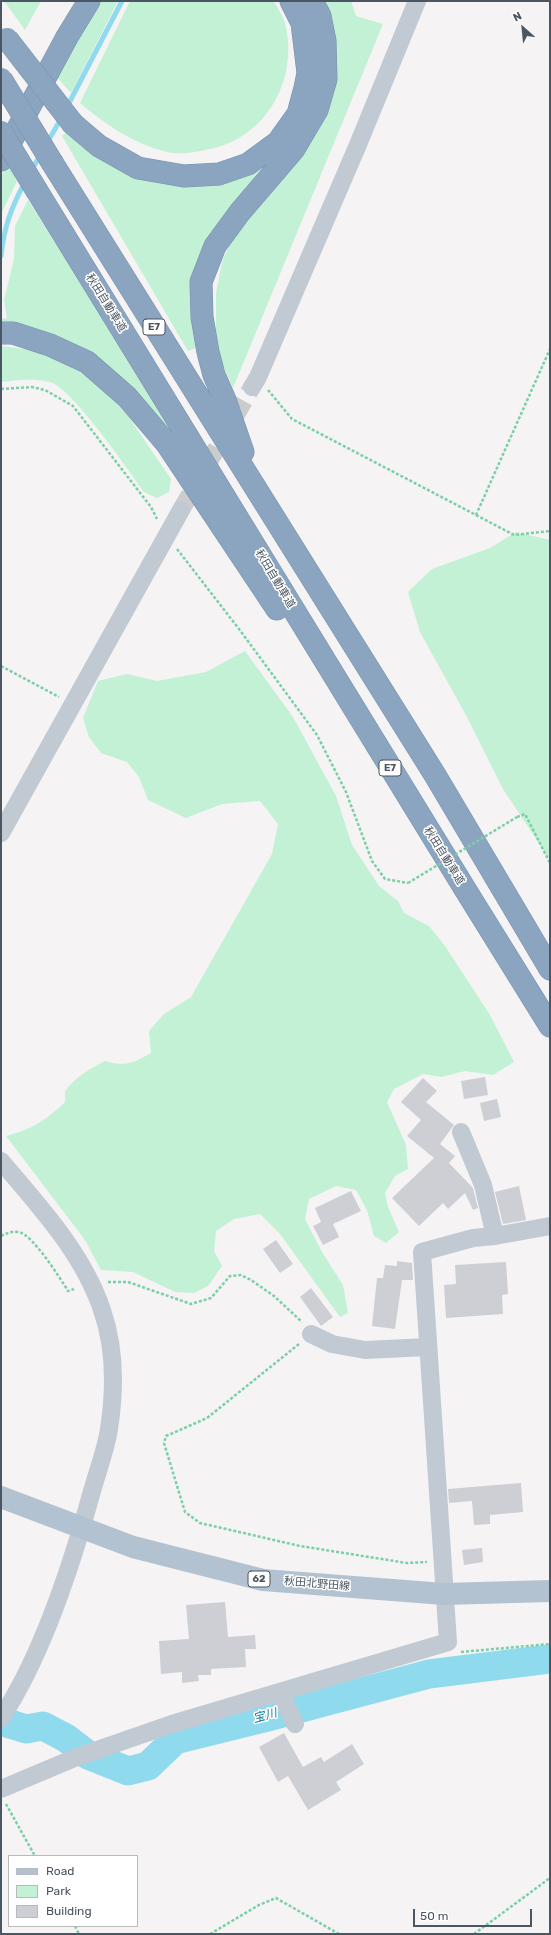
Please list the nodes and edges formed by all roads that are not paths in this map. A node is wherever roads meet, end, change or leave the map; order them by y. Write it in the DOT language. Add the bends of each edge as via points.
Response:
graph roads {
  1 [pos="72,1"];
  2 [pos="89,1"];
  3 [pos="291,1"];
  4 [pos="312,1"];
  5 [pos="417,1"];
  6 [pos="4,35"];
  7 [pos="1,79"];
  8 [pos="1,130"];
  9 [pos="1,160"];
  10 [pos="1,334"];
  11 [pos="255,382"];
  12 [pos="256,490"];
  13 [pos="181,510"];
  14 [pos="340,687"];
  15 [pos="1,833"];
  16 [pos="550,969"];
  17 [pos="550,1026"];
  18 [pos="461,1132"];
  19 [pos="1,1161"];
  20 [pos="550,1226"];
  21 [pos="495,1236"];
  22 [pos="311,1334"];
  23 [pos="428,1347"];
  24 [pos="1,1497"];
  25 [pos="82,1528"];
  26 [pos="550,1591"];
  27 [pos="444,1594"];
  28 [pos="280,1692"];
  29 [pos="1,1718"];
  30 [pos="296,1724"];
  31 [pos="3,1796"];
  1 -- 8 [label="highway"];
  2 -- 9 [label="highway"];
  3 -- 6 [label="highway, bridge" via="302,23 308,73 298,114 278,142 248,164 219,174 184,176 138,168 99,146 74,124"];
  4 -- 12 [label="highway" via="320,16 325,41 326,79 317,110 294,149 214,246 201,282 202,317 214,375"];
  5 -- 11 [label="street"];
  7 -- 12 [label="highway, E7, bridge"];
  8 -- 14 [label="highway, 秋田自動車道 / E7, bridge"];
  10 -- 14 [label="highway" via="13,333 87,362 127,397 167,444 273,604"];
  12 -- 16 [label="highway, E7" via="435,774"];
  13 -- 15 [label="street"];
  14 -- 17 [label="highway, 秋田自動車道 / E7"];
  18 -- 21 [label="street" via="483,1186"];
  19 -- 25 [label="street" via="64,1239 91,1281 103,1311 110,1339 113,1383 109,1430"];
  20 -- 21 [label="street"];
  21 -- 23 [label="street" via="473,1238 422,1252"];
  22 -- 23 [label="street" via="332,1344 364,1350"];
  23 -- 27 [label="street"];
  24 -- 25 [label="main road, 秋田北野田線 / 62"];
  25 -- 27 [label="main road, 秋田北野田線 / 62" via="133,1546 263,1580"];
  25 -- 29 [label="street" via="51,1615 17,1694"];
  26 -- 27 [label="main road, 秋田北野田線 / 62"];
  27 -- 28 [label="street" via="448,1642"];
  28 -- 30 [label="street"];
  28 -- 31 [label="street" via="172,1724 76,1757"];
}
